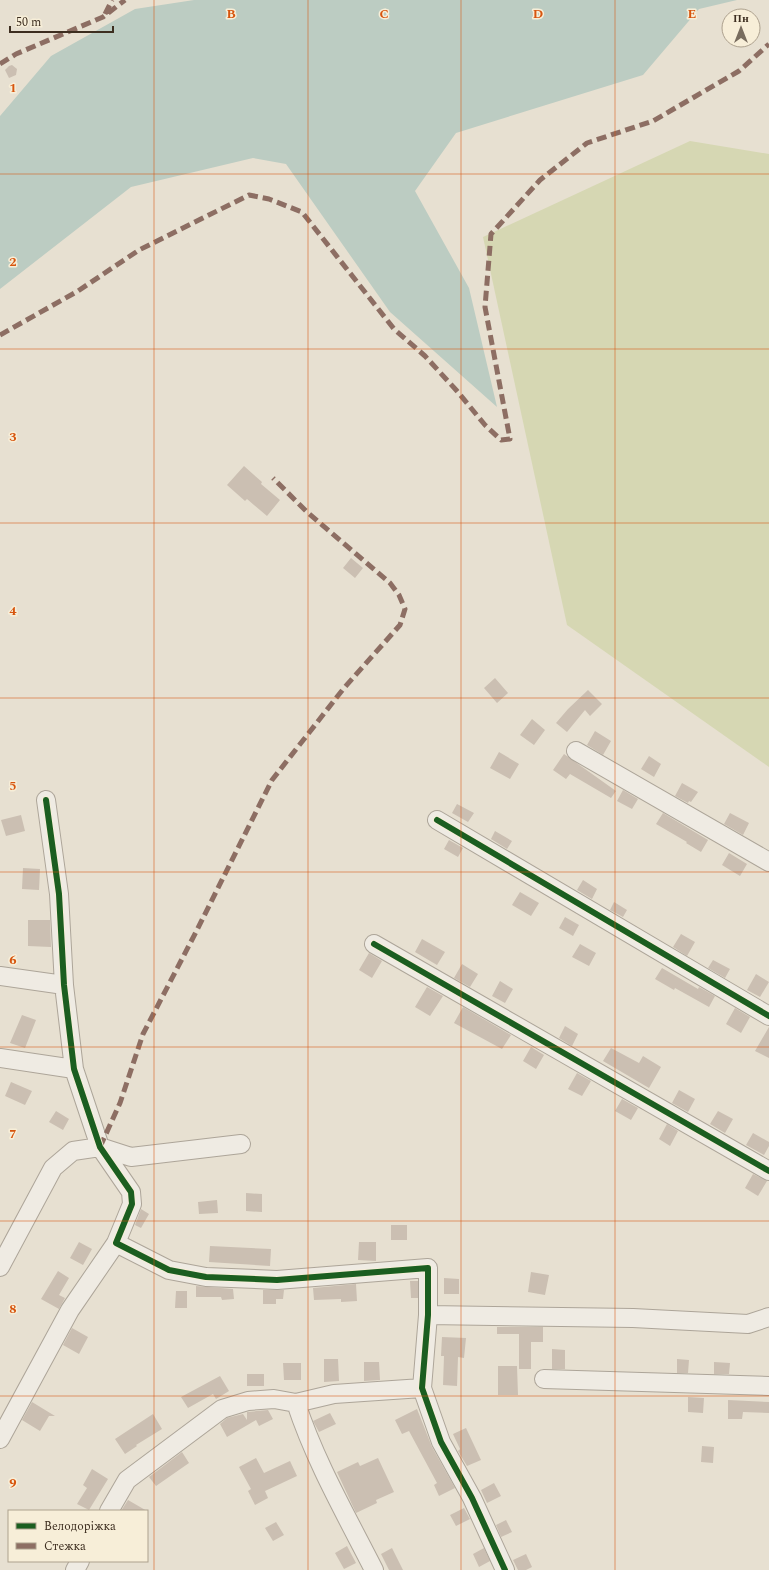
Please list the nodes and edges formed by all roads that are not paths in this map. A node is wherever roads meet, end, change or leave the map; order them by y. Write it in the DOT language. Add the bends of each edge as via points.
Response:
graph roads {
  1 [pos="576,751"];
  2 [pos="46,800"];
  3 [pos="437,820"];
  4 [pos="769,862"];
  5 [pos="374,944"];
  6 [pos="0,976"];
  7 [pos="64,985"];
  8 [pos="769,1016"];
  9 [pos="1,1060"];
  10 [pos="74,1069"];
  11 [pos="241,1144"];
  12 [pos="100,1147"];
  13 [pos="769,1170"];
  14 [pos="116,1243"];
  15 [pos="0,1266"];
  16 [pos="428,1315"];
  17 [pos="769,1317"];
  18 [pos="544,1379"];
  19 [pos="769,1386"];
  20 [pos="422,1388"];
  21 [pos="296,1403"];
  22 [pos="0,1438"];
  23 [pos="110,1510"];
  24 [pos="374,1570"];
  25 [pos="505,1570"];
  1 -- 4 [label="street"];
  2 -- 7 [label="street" via="59,894"];
  3 -- 8 [label="street"];
  5 -- 13 [label="street"];
  6 -- 7 [label="street"];
  7 -- 10 [label="street"];
  9 -- 10 [label="street"];
  10 -- 12 [label="street"];
  11 -- 12 [label="street" via="131,1157"];
  12 -- 14 [label="street" via="132,1192 132,1204"];
  12 -- 15 [label="street" via="73,1151 53,1168"];
  14 -- 16 [label="street" via="169,1270 206,1277 277,1280 428,1268"];
  14 -- 22 [label="street" via="70,1310"];
  16 -- 17 [label="street" via="633,1318 748,1324"];
  16 -- 20 [label="street"];
  18 -- 19 [label="street"];
  20 -- 21 [label="street" via="334,1394"];
  20 -- 25 [label="street" via="441,1442 472,1498"];
  21 -- 23 [label="street" via="274,1399 248,1401 222,1409 127,1480"];
  21 -- 24 [label="street" via="323,1470"];
}
